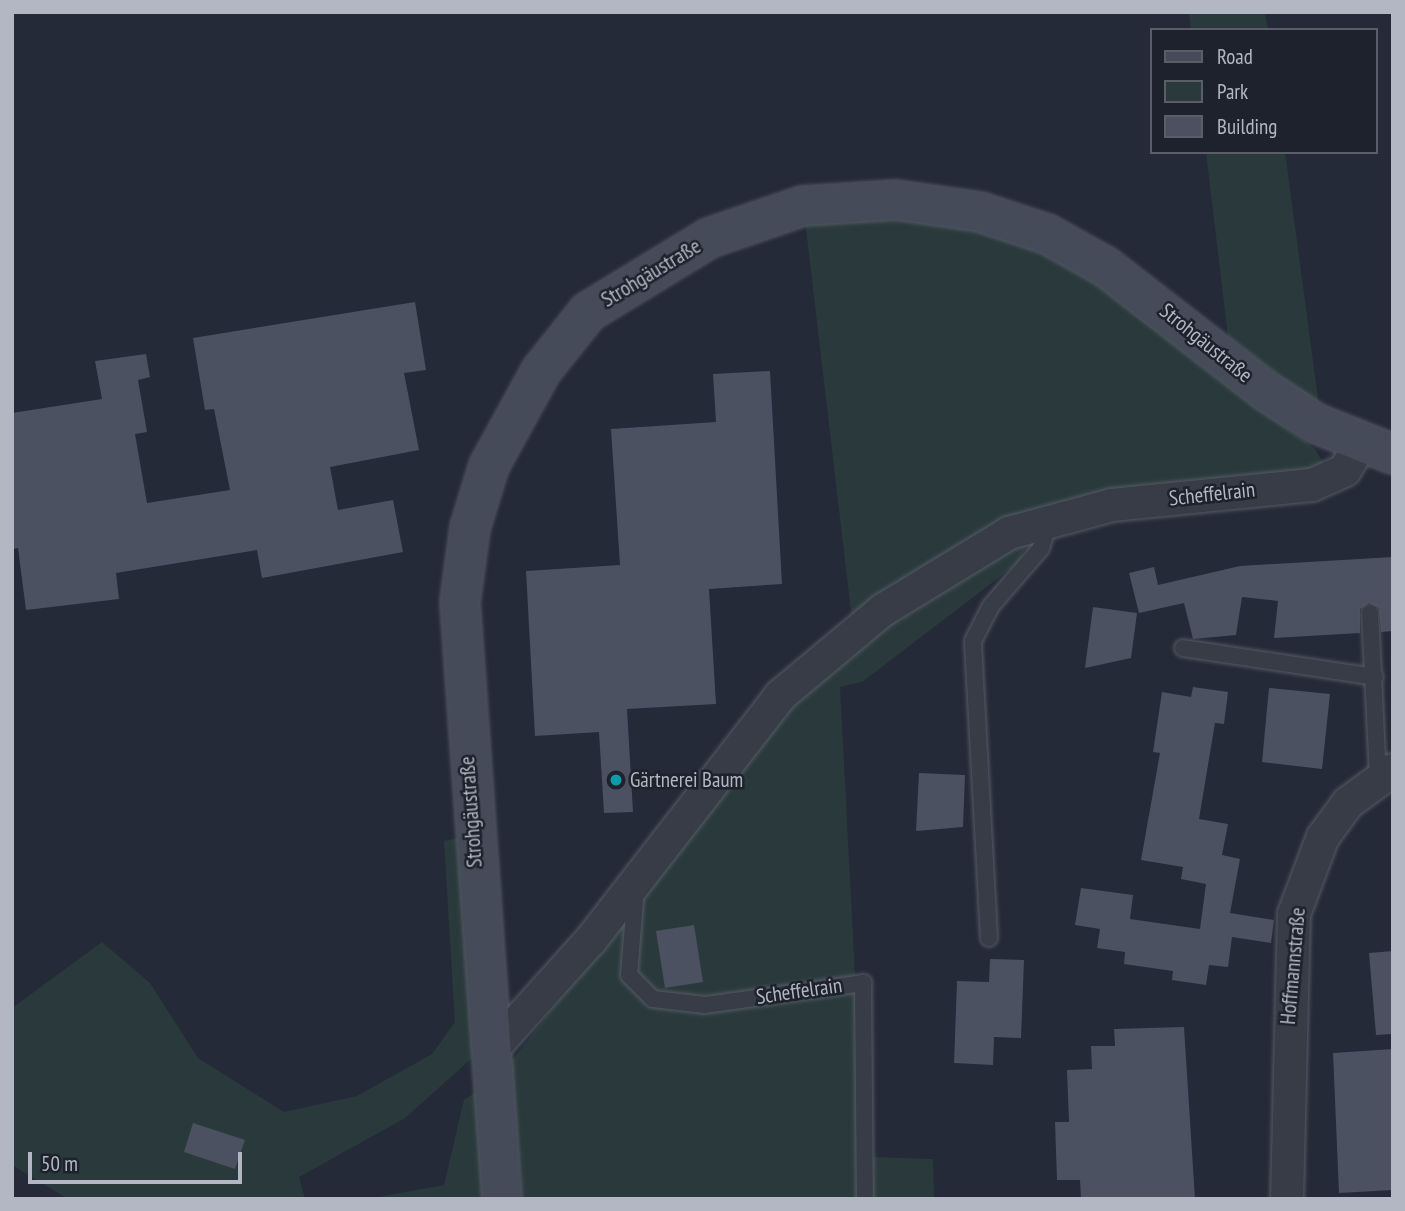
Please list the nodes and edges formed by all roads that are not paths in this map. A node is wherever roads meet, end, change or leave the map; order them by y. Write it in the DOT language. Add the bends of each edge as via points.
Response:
graph roads {
  1 [pos="1376,450"];
  2 [pos="1049,521"];
  3 [pos="1370,613"];
  4 [pos="1183,648"];
  5 [pos="1375,677"];
  6 [pos="1385,774"];
  7 [pos="636,877"];
  8 [pos="989,938"];
  9 [pos="490,1052"];
  10 [pos="502,1199"];
  11 [pos="865,1199"];
  12 [pos="1287,1199"];
  1 -- 2 [label="street, Scheffelrain" via="1312,485 1112,505"];
  1 -- 9 [label="main road, Strohgäustraße" via="1266,391 1106,267 1047,234 980,212 896,200 803,206 709,238 620,289 588,312 541,371 489,466 470,528 460,602 461,676"];
  2 -- 7 [label="street, Scheffelrain" via="1009,533 941,570 831,650 780,696"];
  2 -- 8 [label="lane" via="1041,548 991,606 973,641"];
  3 -- 5 [label="lane"];
  4 -- 5 [label="lane"];
  5 -- 6 [label="lane"];
  6 -- 12 [label="street, Hoffmannstraße" via="1348,803 1323,837 1294,914"];
  7 -- 9 [label="street, Scheffelrain" via="591,940"];
  7 -- 11 [label="lane, Scheffelrain" via="629,975 653,999 705,1005 863,982"];
  9 -- 10 [label="main road, Strohgäustraße"];
}
